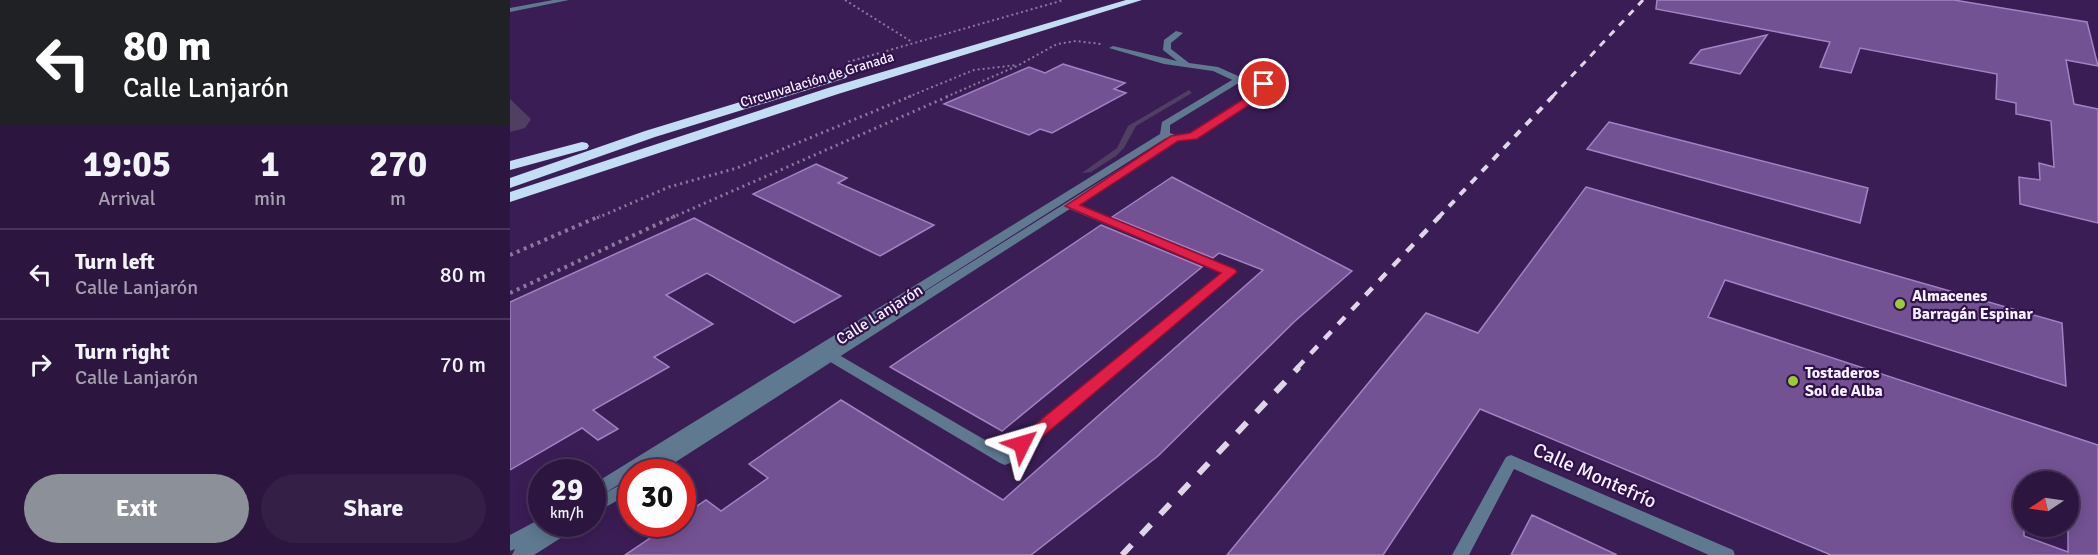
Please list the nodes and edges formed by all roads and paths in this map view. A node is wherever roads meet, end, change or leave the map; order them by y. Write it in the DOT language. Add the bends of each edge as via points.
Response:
graph roads {
  1 [pos="565,0"];
  2 [pos="845,0"];
  3 [pos="1100,0"];
  4 [pos="1137,0"];
  5 [pos="550,1"];
  6 [pos="510,10"];
  7 [pos="1179,33"];
  8 [pos="912,42"];
  9 [pos="1113,48"];
  10 [pos="1187,65"];
  11 [pos="1017,66"];
  12 [pos="1242,81"];
  13 [pos="706,116"];
  14 [pos="1170,137"];
  15 [pos="597,153"];
  16 [pos="510,166"];
  17 [pos="510,177"];
  18 [pos="510,183"];
  19 [pos="545,184"];
  20 [pos="510,196"];
  21 [pos="510,202"];
  22 [pos="1071,206"];
  23 [pos="510,255"];
  24 [pos="510,293"];
  25 [pos="826,353"];
  26 [pos="668,459"];
  27 [pos="606,485"];
  28 [pos="528,533"];
  29 [pos="548,537"];
  30 [pos="510,544"];
  31 [pos="520,555"];
  32 [pos="1460,555"];
  33 [pos="1727,555"];
  1 -- 5 [label="street"];
  2 -- 8 [label="path"];
  3 -- 13 [label="highway, Circunvalación de Granada"];
  4 -- 19 [label="highway, Circunvalación de Granada" via="833,91"];
  5 -- 6 [label="street"];
  7 -- 10 [label="street" via="1167,42 1167,50"];
  9 -- 10 [label="street"];
  9 -- 11 [label="path" via="1084,40 1065,41"];
  10 -- 12 [label="street" via="1215,69"];
  11 -- 23 [label="path" via="974,70 737,168 669,187"];
  11 -- 24 [label="path"];
  12 -- 14 [label="street, Calle Lanjarón" via="1165,124"];
  12 -- 14 [label="street, Calle Lanjarón" via="1264,84 1262,92 1193,136"];
  13 -- 15 [label="highway, Circunvalación de Granada"];
  13 -- 16 [label="highway" via="646,128"];
  14 -- 22 [label="street, Calle Lanjarón"];
  14 -- 25 [label="street, Calle Lanjarón"];
  15 -- 17 [label="highway"];
  15 -- 18 [label="highway, Circunvalación de Granada"];
  19 -- 20 [label="highway, Circunvalación de Granada"];
  19 -- 21 [label="highway"];
  22 -- 25 [label="street, Calle Lanjarón"];
  22 -- 25 [label="street, Calle Lanjarón" via="1230,272 1005,459"];
  25 -- 26 [label="street, Calle Lanjarón"];
  25 -- 27 [label="street, Calle Lanjarón"];
  28 -- 30 [label="street"];
  29 -- 31 [label="street"];
  32 -- 33 [label="street, Calle Montefrío" via="1511,461"];
}
